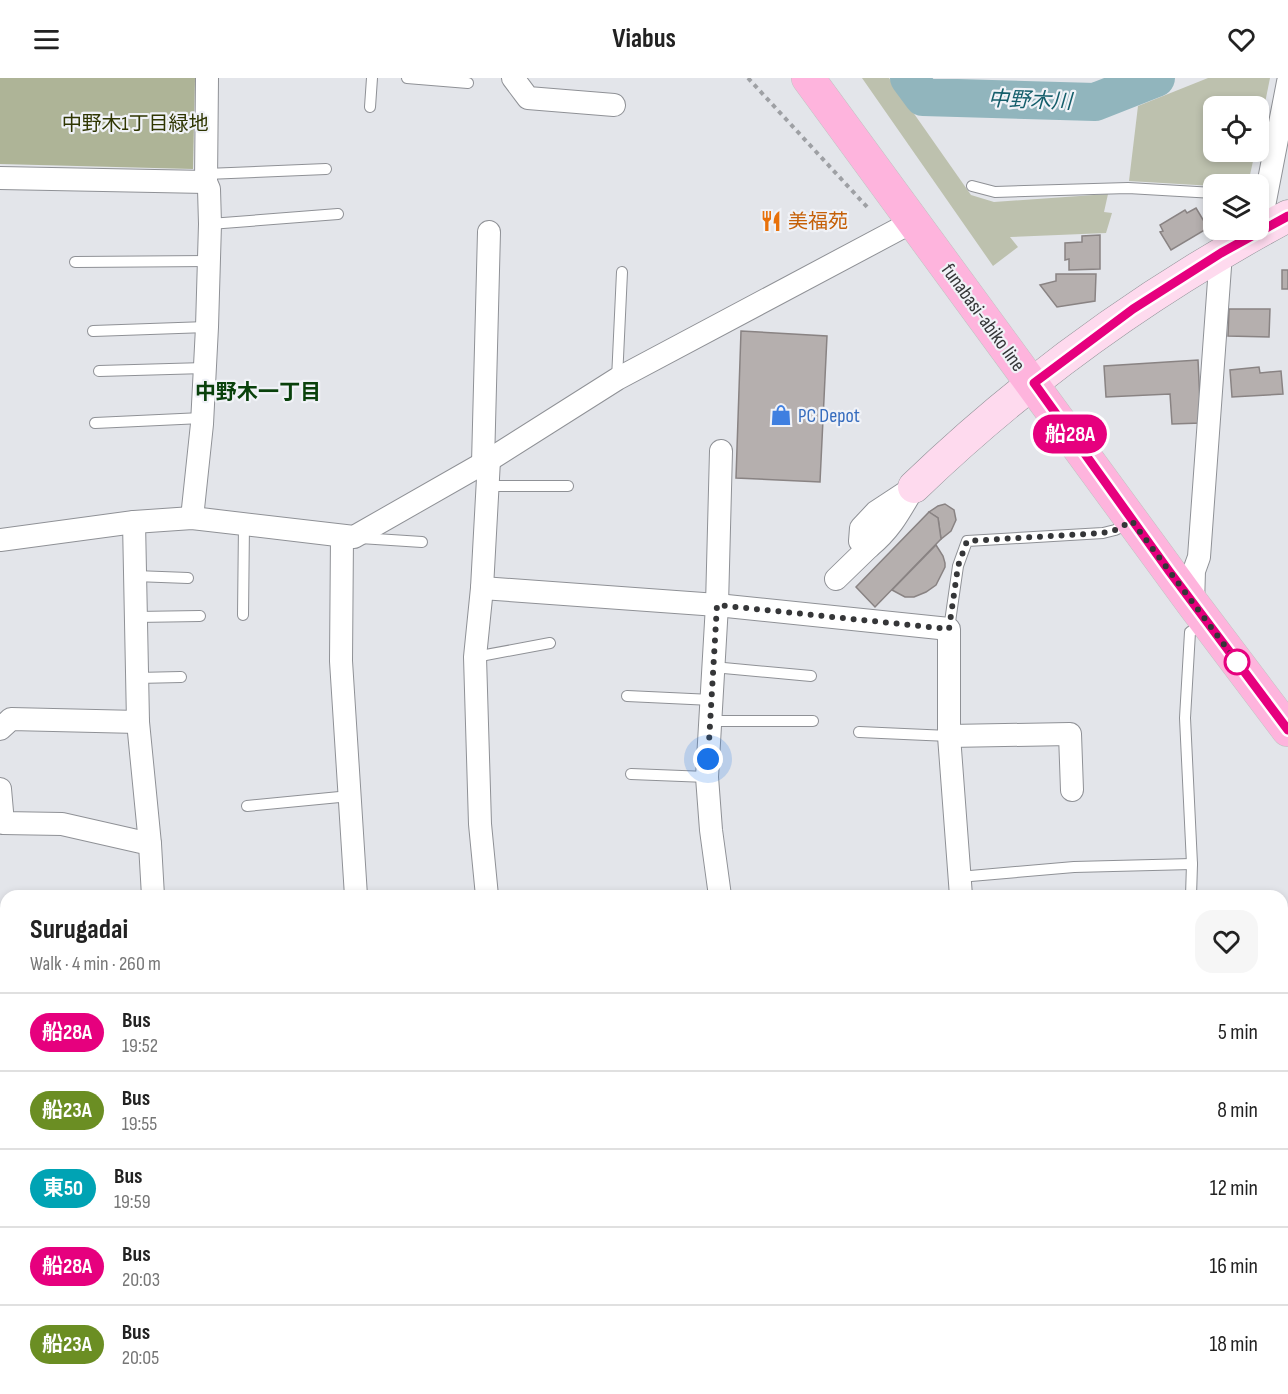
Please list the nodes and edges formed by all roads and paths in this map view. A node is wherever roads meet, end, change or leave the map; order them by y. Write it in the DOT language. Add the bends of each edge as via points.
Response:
graph roads {
  1 [pos="207,78"];
  2 [pos="372,78"];
  3 [pos="407,78"];
  4 [pos="513,78"];
  5 [pos="748,78"];
  6 [pos="808,78"];
  7 [pos="1288,82"];
  8 [pos="468,83"];
  9 [pos="614,105"];
  10 [pos="370,107"];
  11 [pos="326,169"];
  12 [pos="0,178"];
  13 [pos="206,178"];
  14 [pos="972,186"];
  15 [pos="1203,192"];
  16 [pos="1271,202"];
  17 [pos="338,214"];
  18 [pos="874,215"];
  19 [pos="914,221"];
  20 [pos="210,224"];
  21 [pos="489,232"];
  22 [pos="1221,253"];
  23 [pos="209,261"];
  24 [pos="75,262"];
  25 [pos="622,272"];
  26 [pos="207,327"];
  27 [pos="93,331"];
  28 [pos="205,368"];
  29 [pos="99,371"];
  30 [pos="617,379"];
  31 [pos="1034,383"];
  32 [pos="202,418"];
  33 [pos="95,423"];
  34 [pos="721,451"];
  35 [pos="486,461"];
  36 [pos="486,486"];
  37 [pos="568,486"];
  38 [pos="914,487"];
  39 [pos="192,518"];
  40 [pos="1132,521"];
  41 [pos="134,522"];
  42 [pos="244,524"];
  43 [pos="348,537"];
  44 [pos="0,540"];
  45 [pos="422,542"];
  46 [pos="135,576"];
  47 [pos="188,578"];
  48 [pos="836,579"];
  49 [pos="482,588"];
  50 [pos="1193,604"];
  51 [pos="717,605"];
  52 [pos="243,615"];
  53 [pos="200,616"];
  54 [pos="136,617"];
  55 [pos="949,629"];
  56 [pos="550,643"];
  57 [pos="475,657"];
  58 [pos="713,667"];
  59 [pos="811,676"];
  60 [pos="181,677"];
  61 [pos="137,678"];
  62 [pos="627,696"];
  63 [pos="711,711"];
  64 [pos="813,721"];
  65 [pos="138,722"];
  66 [pos="0,729"];
  67 [pos="1288,730"];
  68 [pos="859,732"];
  69 [pos="950,736"];
  70 [pos="631,774"];
  71 [pos="707,777"];
  72 [pos="0,789"];
  73 [pos="1072,790"];
  74 [pos="350,796"];
  75 [pos="247,806"];
  76 [pos="150,844"];
  77 [pos="1192,864"];
  78 [pos="960,886"];
  79 [pos="153,890"];
  80 [pos="356,890"];
  81 [pos="486,890"];
  82 [pos="719,890"];
  83 [pos="1191,890"];
  1 -- 13 [label="street"];
  2 -- 10 [label="lane"];
  3 -- 8 [label="lane"];
  4 -- 9 [label="street" via="528,98"];
  5 -- 18 [label="path"];
  6 -- 19 [label="main road, funabasi-abiko line"];
  7 -- 16 [label="street"];
  11 -- 13 [label="lane"];
  12 -- 13 [label="street"];
  13 -- 20 [label="street"];
  14 -- 15 [label="lane" via="995,192 1128,188"];
  16 -- 22 [label="street" via="1259,231"];
  17 -- 20 [label="lane"];
  19 -- 30 [label="street"];
  19 -- 31 [label="main road, funabasi-abiko line"];
  20 -- 23 [label="street"];
  21 -- 35 [label="street"];
  22 -- 31 [label="street" via="1133,309"];
  22 -- 50 [label="street" via="1200,557 1194,571"];
  23 -- 24 [label="lane"];
  23 -- 26 [label="street"];
  25 -- 30 [label="lane"];
  26 -- 27 [label="lane"];
  26 -- 28 [label="street"];
  28 -- 29 [label="lane"];
  28 -- 32 [label="street"];
  30 -- 35 [label="street"];
  31 -- 38 [label="street" via="957,445"];
  31 -- 40 [label="main road, funabasi-abiko line"];
  32 -- 33 [label="lane"];
  32 -- 39 [label="street"];
  34 -- 51 [label="street"];
  35 -- 36 [label="street"];
  35 -- 43 [label="street"];
  36 -- 37 [label="lane"];
  36 -- 49 [label="street"];
  38 -- 48 [label="street" via="876,512 861,528 860,541 869,547"];
  39 -- 41 [label="street"];
  39 -- 42 [label="street"];
  40 -- 50 [label="main road, funabasi-abiko line"];
  40 -- 55 [label="lane" via="1103,533 967,541 958,566"];
  41 -- 44 [label="street"];
  41 -- 46 [label="street"];
  42 -- 43 [label="street"];
  42 -- 52 [label="lane"];
  43 -- 45 [label="lane"];
  43 -- 74 [label="street" via="341,661"];
  46 -- 47 [label="lane"];
  46 -- 54 [label="street"];
  49 -- 51 [label="street"];
  49 -- 57 [label="street"];
  50 -- 67 [label="main road, funabasi-abiko line"];
  50 -- 77 [label="lane" via="1195,629 1190,632 1185,718"];
  51 -- 55 [label="street"];
  51 -- 58 [label="street"];
  53 -- 54 [label="lane"];
  54 -- 61 [label="street"];
  55 -- 69 [label="street"];
  56 -- 57 [label="lane"];
  57 -- 81 [label="street" via="480,824"];
  58 -- 59 [label="lane"];
  58 -- 63 [label="street"];
  60 -- 61 [label="lane"];
  61 -- 65 [label="street"];
  62 -- 63 [label="lane"];
  63 -- 64 [label="lane"];
  63 -- 71 [label="street"];
  65 -- 66 [label="street" via="11,719"];
  65 -- 76 [label="street"];
  68 -- 69 [label="lane"];
  69 -- 73 [label="street" via="1070,734"];
  69 -- 78 [label="street"];
  70 -- 71 [label="lane"];
  71 -- 82 [label="street"];
  72 -- 76 [label="street" via="3,823 62,824"];
  74 -- 75 [label="lane"];
  74 -- 80 [label="street"];
  76 -- 79 [label="street"];
  77 -- 78 [label="lane" via="1074,867"];
  77 -- 83 [label="lane"];
}
